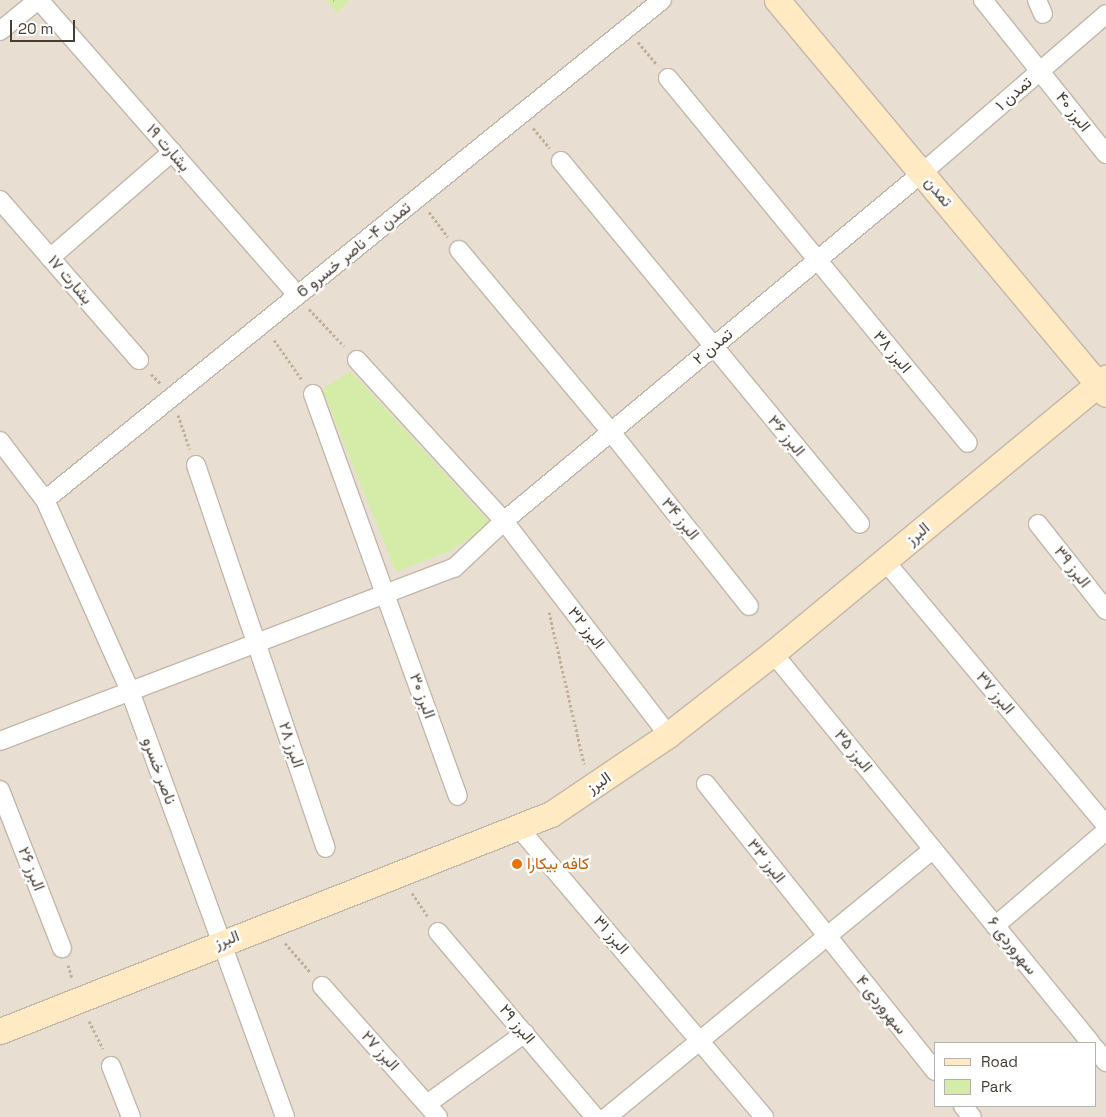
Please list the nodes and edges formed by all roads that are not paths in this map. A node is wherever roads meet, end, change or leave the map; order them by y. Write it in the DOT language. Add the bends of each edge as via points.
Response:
graph roads {
  1 [pos="39,0"];
  2 [pos="662,0"];
  3 [pos="777,0"];
  4 [pos="983,0"];
  5 [pos="1106,14"];
  6 [pos="0,31"];
  7 [pos="1040,71"];
  8 [pos="668,78"];
  9 [pos="172,152"];
  10 [pos="1106,154"];
  11 [pos="561,161"];
  12 [pos="922,173"];
  13 [pos="0,200"];
  14 [pos="459,250"];
  15 [pos="50,258"];
  16 [pos="816,261"];
  17 [pos="297,296"];
  18 [pos="712,348"];
  19 [pos="139,360"];
  20 [pos="357,360"];
  21 [pos="1103,386"];
  22 [pos="313,394"];
  23 [pos="611,432"];
  24 [pos="0,441"];
  25 [pos="968,443"];
  26 [pos="196,464"];
  27 [pos="45,500"];
  28 [pos="504,521"];
  29 [pos="860,524"];
  30 [pos="1038,524"];
  31 [pos="885,561"];
  32 [pos="386,595"];
  33 [pos="749,606"];
  34 [pos="1106,610"];
  35 [pos="256,642"];
  36 [pos="773,653"];
  37 [pos="130,691"];
  38 [pos="668,735"];
  39 [pos="0,741"];
  40 [pos="706,784"];
  41 [pos="0,790"];
  42 [pos="458,796"];
  43 [pos="1106,825"];
  44 [pos="519,828"];
  45 [pos="1106,831"];
  46 [pos="326,848"];
  47 [pos="933,849"];
  48 [pos="995,926"];
  49 [pos="438,932"];
  50 [pos="827,938"];
  51 [pos="222,942"];
  52 [pos="62,948"];
  53 [pos="322,986"];
  54 [pos="0,1031"];
  55 [pos="525,1033"];
  56 [pos="703,1041"];
  57 [pos="1090,1042"];
  58 [pos="1096,1049"];
  59 [pos="1106,1062"];
  60 [pos="111,1066"];
  61 [pos="934,1070"];
  62 [pos="963,1107"];
  63 [pos="432,1110"];
  64 [pos="131,1117"];
  65 [pos="285,1117"];
  66 [pos="595,1117"];
  67 [pos="606,1117"];
  68 [pos="764,1117"];
  69 [pos="972,1117"];
  1 -- 6 [label="street"];
  1 -- 9 [label="street, بشارت ۱۹"];
  2 -- 17 [label="street, تمدن ۴- ناصر خسرو 6"];
  3 -- 12 [label="street, تمدن"];
  4 -- 7 [label="street, البرز ۴۰"];
  5 -- 7 [label="street, تمدن ۱"];
  7 -- 10 [label="street, البرز ۴۰"];
  7 -- 12 [label="street, تمدن ۱"];
  8 -- 16 [label="street, البرز ۳۸"];
  9 -- 15 [label="street"];
  9 -- 17 [label="street, بشارت ۱۹"];
  11 -- 18 [label="street, البرز ۳۶"];
  12 -- 16 [label="street, تمدن ۲"];
  12 -- 21 [label="street, تمدن"];
  13 -- 15 [label="street, بشارت ۱۷"];
  14 -- 23 [label="street, البرز ۳۴"];
  15 -- 19 [label="street, بشارت ۱۷"];
  16 -- 18 [label="street, تمدن ۲"];
  16 -- 25 [label="street, البرز ۳۸"];
  17 -- 27 [label="street, تمدن ۴- ناصر خسرو 6"];
  18 -- 23 [label="street, تمدن ۲"];
  18 -- 29 [label="street, البرز ۳۶"];
  20 -- 28 [label="street, البرز ۳۲"];
  21 -- 31 [label="street, البرز"];
  22 -- 32 [label="street, البرز ۳۰"];
  23 -- 28 [label="street, تمدن ۲"];
  23 -- 33 [label="street, البرز ۳۴"];
  24 -- 27 [label="street, ناصر خسرو"];
  26 -- 35 [label="street, البرز ۲۸"];
  27 -- 37 [label="street, ناصر خسرو"];
  28 -- 32 [label="street, تمدن ۲" via="454,568"];
  28 -- 38 [label="street, البرز ۳۲"];
  30 -- 34 [label="street, البرز ۳۹"];
  31 -- 36 [label="street, البرز"];
  31 -- 43 [label="street, البرز ۳۷"];
  32 -- 35 [label="street, تمدن ۲"];
  32 -- 42 [label="street, البرز ۳۰"];
  35 -- 37 [label="street, تمدن ۲"];
  35 -- 46 [label="street, البرز ۲۸"];
  36 -- 38 [label="street, البرز"];
  36 -- 47 [label="street, البرز ۳۵"];
  37 -- 39 [label="street, تمدن ۲"];
  37 -- 51 [label="street, ناصر خسرو"];
  38 -- 44 [label="street, البرز" via="590,790"];
  40 -- 50 [label="street, البرز ۳۳"];
  41 -- 52 [label="street, البرز ۲۶"];
  44 -- 51 [label="street, البرز"];
  44 -- 56 [label="street, البرز ۳۱"];
  45 -- 48 [label="street"];
  47 -- 48 [label="street, سهروردی ۶"];
  47 -- 50 [label="street"];
  48 -- 57 [label="street, سهروردی ۶"];
  49 -- 55 [label="street, البرز ۲۹"];
  50 -- 56 [label="street"];
  50 -- 61 [label="street, سهروردی ۴"];
  51 -- 54 [label="street, البرز"];
  51 -- 65 [label="street, ناصر خسرو"];
  53 -- 63 [label="street, البرز ۲۷"];
  55 -- 63 [label="street"];
  55 -- 66 [label="street, البرز ۲۹"];
  56 -- 67 [label="street"];
  56 -- 68 [label="street, البرز ۳۱"];
  58 -- 59 [label="street"];
  60 -- 64 [label="street"];
  62 -- 69 [label="street"];
}
